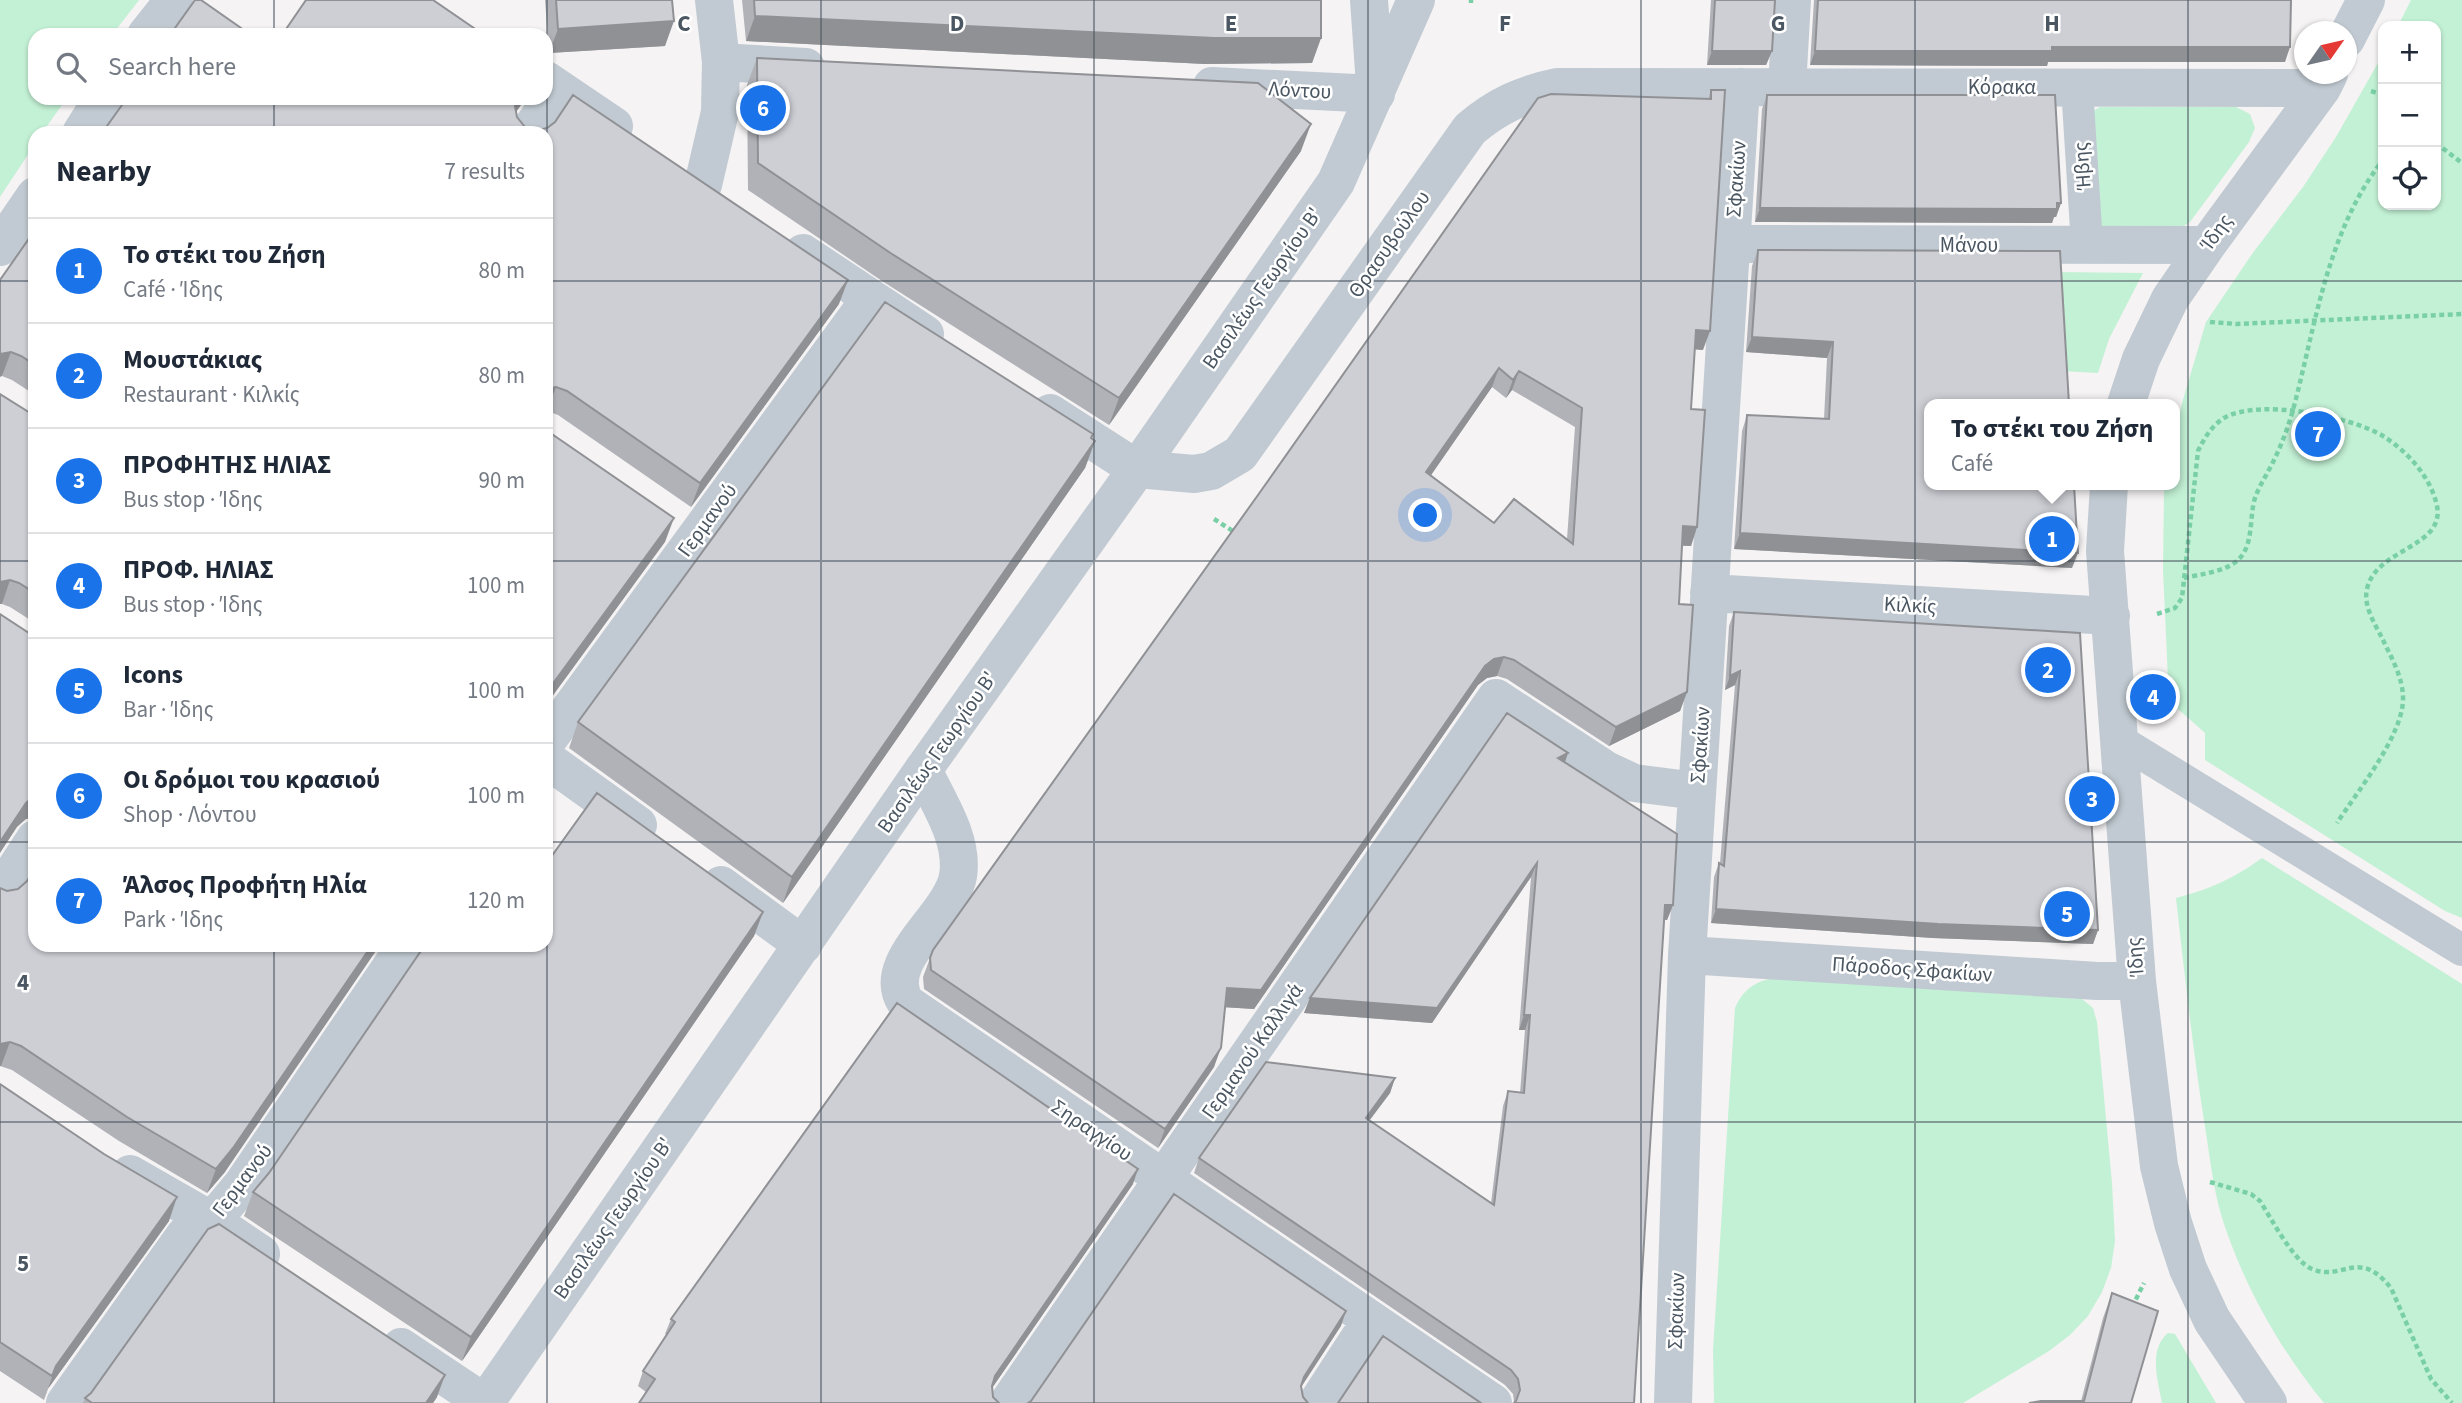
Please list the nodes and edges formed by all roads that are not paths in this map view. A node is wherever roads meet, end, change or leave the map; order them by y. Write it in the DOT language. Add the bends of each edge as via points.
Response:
graph roads {
  1 [pos="174,0"];
  2 [pos="714,0"];
  3 [pos="1369,0"];
  4 [pos="1416,0"];
  5 [pos="1792,0"];
  6 [pos="2366,0"];
  7 [pos="2356,21"];
  8 [pos="152,28"];
  9 [pos="721,62"];
  10 [pos="846,69"];
  11 [pos="2294,82"];
  12 [pos="2323,84"];
  13 [pos="553,85"];
  14 [pos="1181,85"];
  15 [pos="1683,87"];
  16 [pos="1741,87"];
  17 [pos="1787,87"];
  18 [pos="2077,88"];
  19 [pos="1376,94"];
  20 [pos="99,105"];
  21 [pos="541,105"];
  22 [pos="85,126"];
  23 [pos="531,126"];
  24 [pos="703,185"];
  25 [pos="28,207"];
  26 [pos="736,208"];
  27 [pos="770,231"];
  28 [pos="1731,244"];
  29 [pos="2207,244"];
  30 [pos="2087,245"];
  31 [pos="0,247"];
  32 [pos="870,299"];
  33 [pos="951,351"];
  34 [pos="1021,395"];
  35 [pos="2128,399"];
  36 [pos="1137,469"];
  37 [pos="2109,490"];
  38 [pos="1709,593"];
  39 [pos="2111,616"];
  40 [pos="553,731"];
  41 [pos="2119,740"];
  42 [pos="553,764"];
  43 [pos="923,770"];
  44 [pos="1697,791"];
  45 [pos="28,850"];
  46 [pos="0,893"];
  47 [pos="803,945"];
  48 [pos="2462,950"];
  49 [pos="401,952"];
  50 [pos="1688,955"];
  51 [pos="2137,981"];
  52 [pos="96,1153"];
  53 [pos="1163,1178"];
  54 [pos="212,1221"];
  55 [pos="292,1274"];
  56 [pos="1371,1320"];
  57 [pos="371,1327"];
  58 [pos="65,1403"];
  59 [pos="485,1403"];
  60 [pos="1007,1403"];
  61 [pos="1317,1403"];
  62 [pos="1493,1403"];
  63 [pos="1673,1403"];
  64 [pos="2268,1403"];
  1 -- 8 [label="street"];
  2 -- 9 [label="street"];
  3 -- 19 [label="street, Βασιλέως Γεωργίου Β'"];
  4 -- 19 [label="street, Βασιλέως Γεωργίου Β'"];
  5 -- 17 [label="street"];
  6 -- 7 [label="street"];
  9 -- 10 [label="street"];
  9 -- 24 [label="street" via="720,112"];
  11 -- 18 [label="street, Κόρακα"];
  12 -- 29 [label="street, Ίδης"];
  13 -- 24 [label="street"];
  14 -- 19 [label="street, Λόντου"];
  15 -- 16 [label="street, Κόρακα"];
  15 -- 36 [label="street, Θρασυβούλου" via="1558,87 1510,100 1489,113 1470,129 1240,454 1211,471 1194,474"];
  16 -- 17 [label="street, Κόρακα"];
  16 -- 28 [label="street, Σφακίων"];
  17 -- 18 [label="street, Κόρακα"];
  18 -- 30 [label="lane, Ήβης"];
  19 -- 36 [label="street, Βασιλέως Γεωργίου Β'" via="1336,182"];
  20 -- 22 [label="street"];
  21 -- 23 [label="street"];
  24 -- 26 [label="street"];
  25 -- 31 [label="street"];
  27 -- 32 [label="street"];
  28 -- 30 [label="street, Μάνου"];
  28 -- 38 [label="street, Σφακίων"];
  29 -- 30 [label="street, Μάνου"];
  29 -- 35 [label="street, Ίδης" via="2170,299"];
  32 -- 33 [label="street"];
  32 -- 40 [label="street, Γερμανού" via="684,528"];
  34 -- 36 [label="street, Θρασυβούλου"];
  36 -- 43 [label="street, Βασιλέως Γεωργίου Β'"];
  37 -- 39 [label="street, Ίδης" via="2105,551"];
  38 -- 39 [label="street, Κιλκίς"];
  38 -- 44 [label="street, Σφακίων"];
  39 -- 41 [label="street, Ίδης"];
  41 -- 48 [label="lane"];
  41 -- 51 [label="street, Ίδης"];
  42 -- 47 [label="street"];
  43 -- 47 [label="street, Βασιλέως Γεωργίου Β'"];
  43 -- 53 [label="street, Σηραγγίου" via="959,858 951,895 901,968 900,995 912,1009"];
  44 -- 50 [label="street, Σφακίων"];
  44 -- 53 [label="street, Γερμανού Καλλιγά" via="1634,783 1496,698"];
  45 -- 46 [label="street"];
  47 -- 59 [label="street, Βασιλέως Γεωργίου Β'"];
  49 -- 54 [label="street, Γερμανού" via="242,1185"];
  50 -- 51 [label="street, Πάροδος Σφακίων"];
  50 -- 63 [label="street, Σφακίων"];
  51 -- 64 [label="street, Ίδης" via="2159,1166 2173,1223 2212,1320"];
  52 -- 54 [label="street"];
  53 -- 56 [label="street, Σηραγγίου"];
  53 -- 60 [label="street, Γερμανού Καλλιγά"];
  54 -- 55 [label="street"];
  54 -- 58 [label="street, Γερμανού" via="185,1235"];
  56 -- 61 [label="street"];
  56 -- 62 [label="street, Σηραγγίου"];
  57 -- 59 [label="street"];
}
